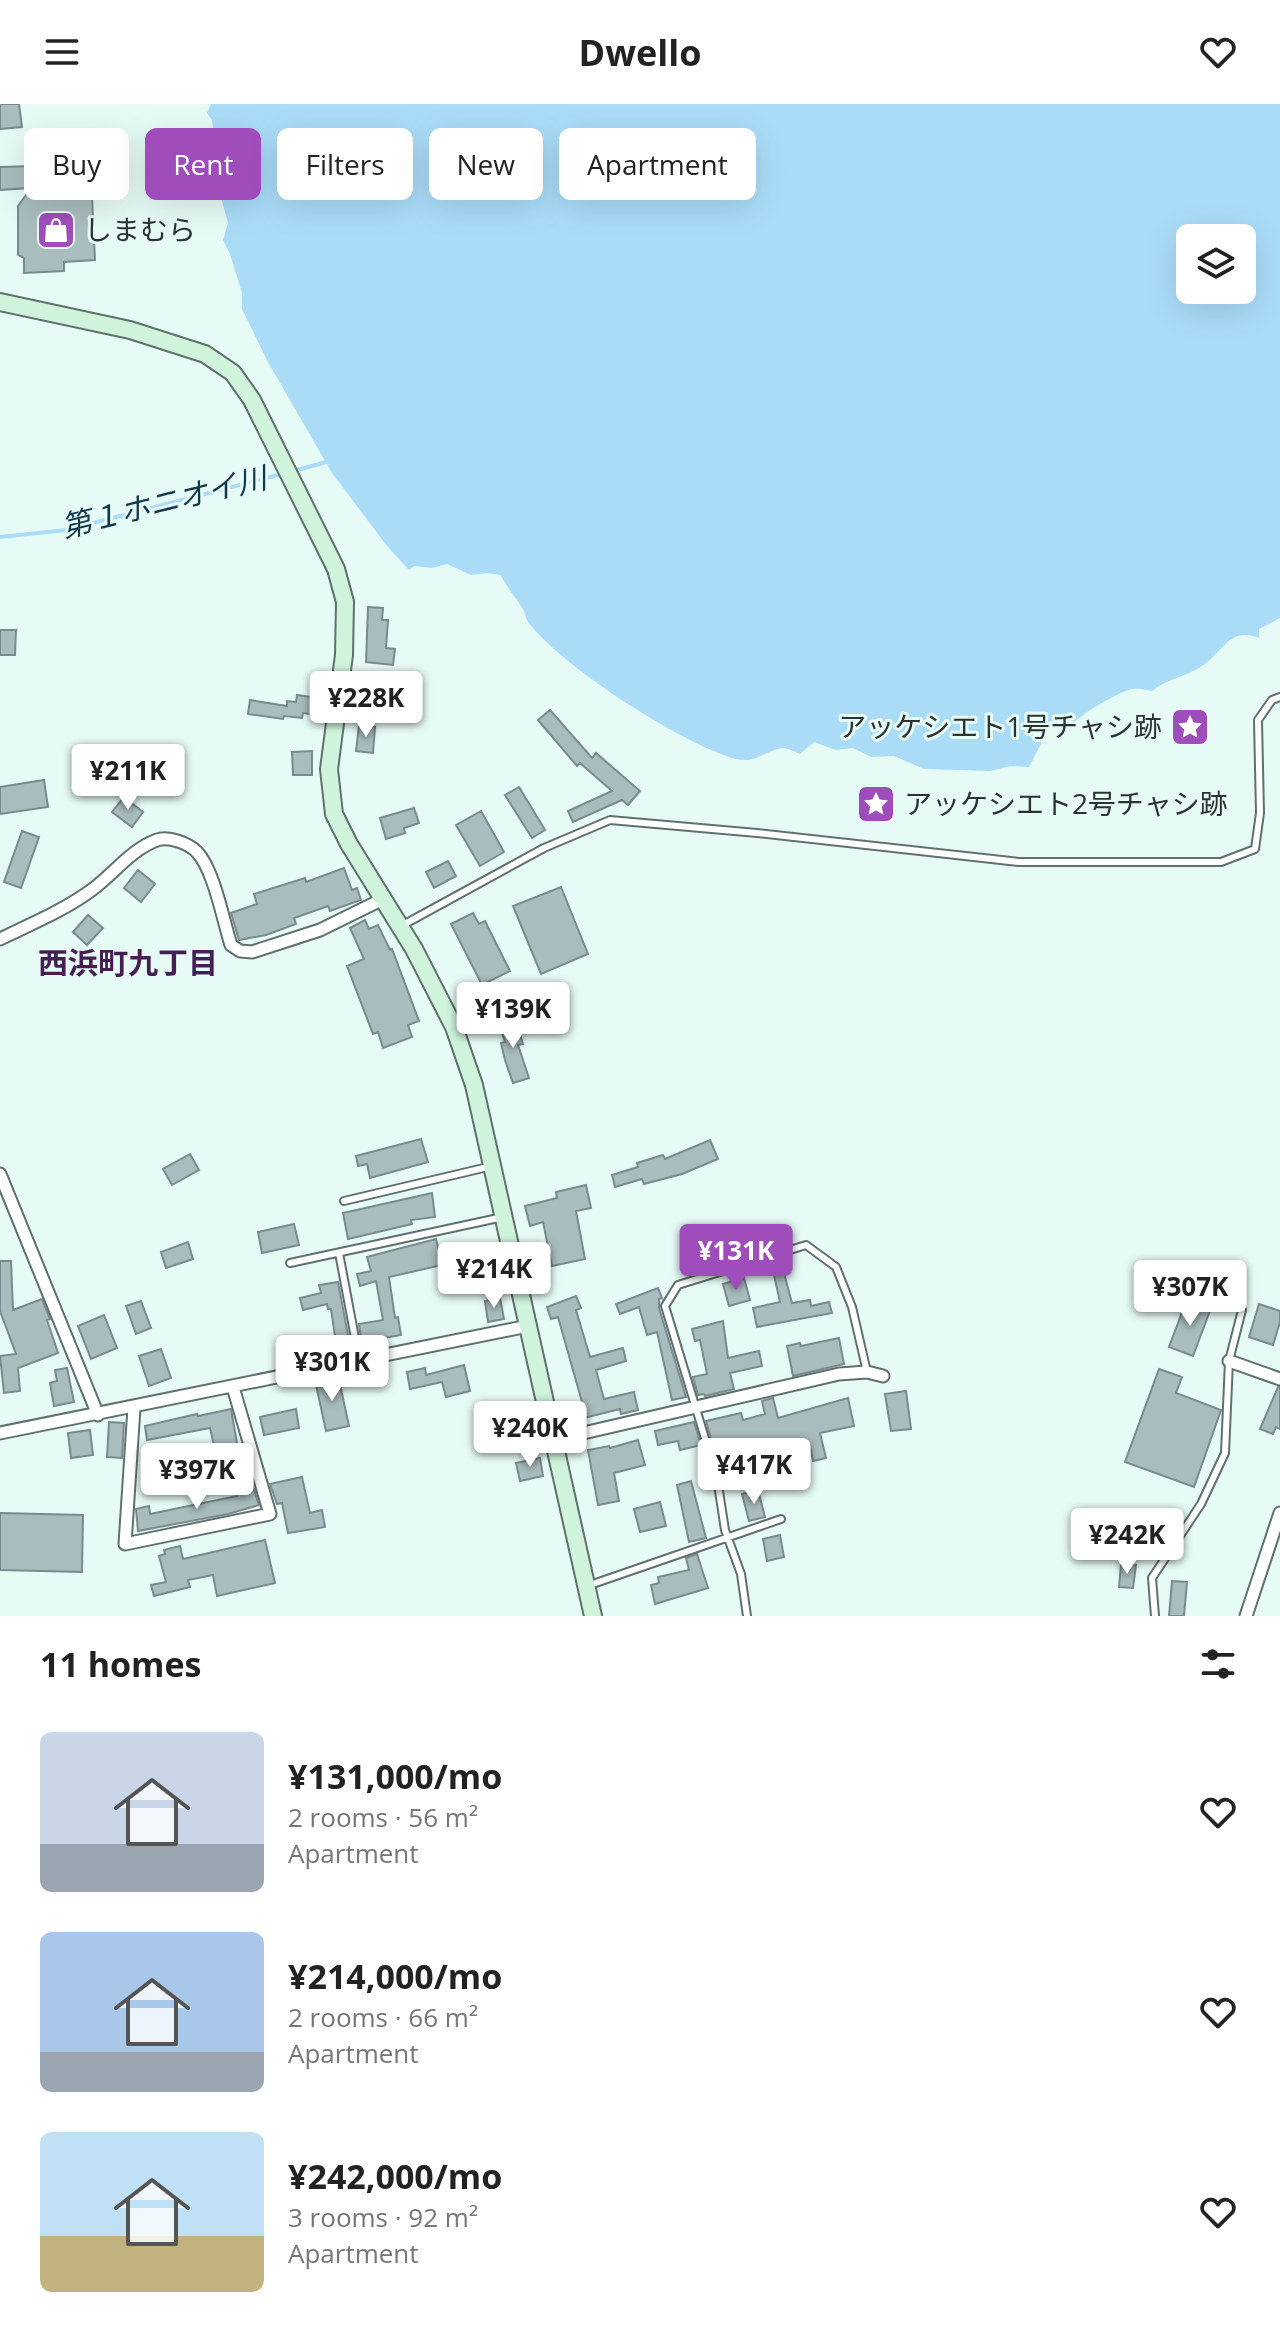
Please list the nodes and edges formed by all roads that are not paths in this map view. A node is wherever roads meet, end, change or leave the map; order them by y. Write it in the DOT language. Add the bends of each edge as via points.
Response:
graph roads {
  1 [pos="0,302"];
  2 [pos="1280,697"];
  3 [pos="383,899"];
  4 [pos="400,926"];
  5 [pos="0,939"];
  6 [pos="492,1166"];
  7 [pos="0,1174"];
  8 [pos="344,1201"];
  9 [pos="503,1217"];
  10 [pos="339,1253"];
  11 [pos="290,1263"];
  12 [pos="1242,1310"];
  13 [pos="528,1326"];
  14 [pos="359,1361"];
  15 [pos="1229,1361"];
  16 [pos="867,1372"];
  17 [pos="883,1376"];
  18 [pos="1280,1379"];
  19 [pos="233,1387"];
  20 [pos="696,1407"];
  21 [pos="134,1408"];
  22 [pos="98,1415"];
  23 [pos="0,1433"];
  24 [pos="553,1440"];
  25 [pos="1280,1513"];
  26 [pos="781,1519"];
  27 [pos="727,1535"];
  28 [pos="587,1586"];
  29 [pos="593,1616"];
  30 [pos="747,1616"];
  31 [pos="1155,1616"];
  32 [pos="1246,1616"];
  1 -- 3 [label="street" via="130,330 205,354 233,373 252,400 336,569 345,602 344,655 329,769 332,799 349,844"];
  2 -- 4 [label="lane" via="1258,720 1260,813 1255,849 1221,862 1019,862 610,820 544,848"];
  3 -- 4 [label="street"];
  3 -- 5 [label="street" via="320,930 252,952 240,951 231,945 207,868 196,851 159,839 92,890"];
  4 -- 6 [label="street" via="454,1027"];
  6 -- 8 [label="lane"];
  6 -- 9 [label="street"];
  7 -- 22 [label="street"];
  9 -- 10 [label="lane"];
  9 -- 13 [label="street"];
  10 -- 11 [label="lane"];
  10 -- 14 [label="lane"];
  12 -- 15 [label="lane"];
  13 -- 14 [label="street"];
  13 -- 24 [label="street"];
  14 -- 19 [label="street"];
  15 -- 18 [label="street"];
  15 -- 31 [label="lane" via="1225,1453 1201,1504 1152,1578"];
  16 -- 17 [label="street"];
  16 -- 20 [label="street"];
  16 -- 20 [label="lane" via="852,1307 836,1267 806,1245 678,1285 665,1306"];
  19 -- 21 [label="street"];
  19 -- 21 [label="street" via="270,1514 125,1544"];
  20 -- 24 [label="street"];
  20 -- 27 [label="lane"];
  21 -- 22 [label="street"];
  22 -- 23 [label="street"];
  24 -- 28 [label="street"];
  25 -- 32 [label="street"];
  26 -- 27 [label="lane"];
  27 -- 28 [label="lane"];
  27 -- 30 [label="lane" via="741,1574"];
  28 -- 29 [label="street"];
}
